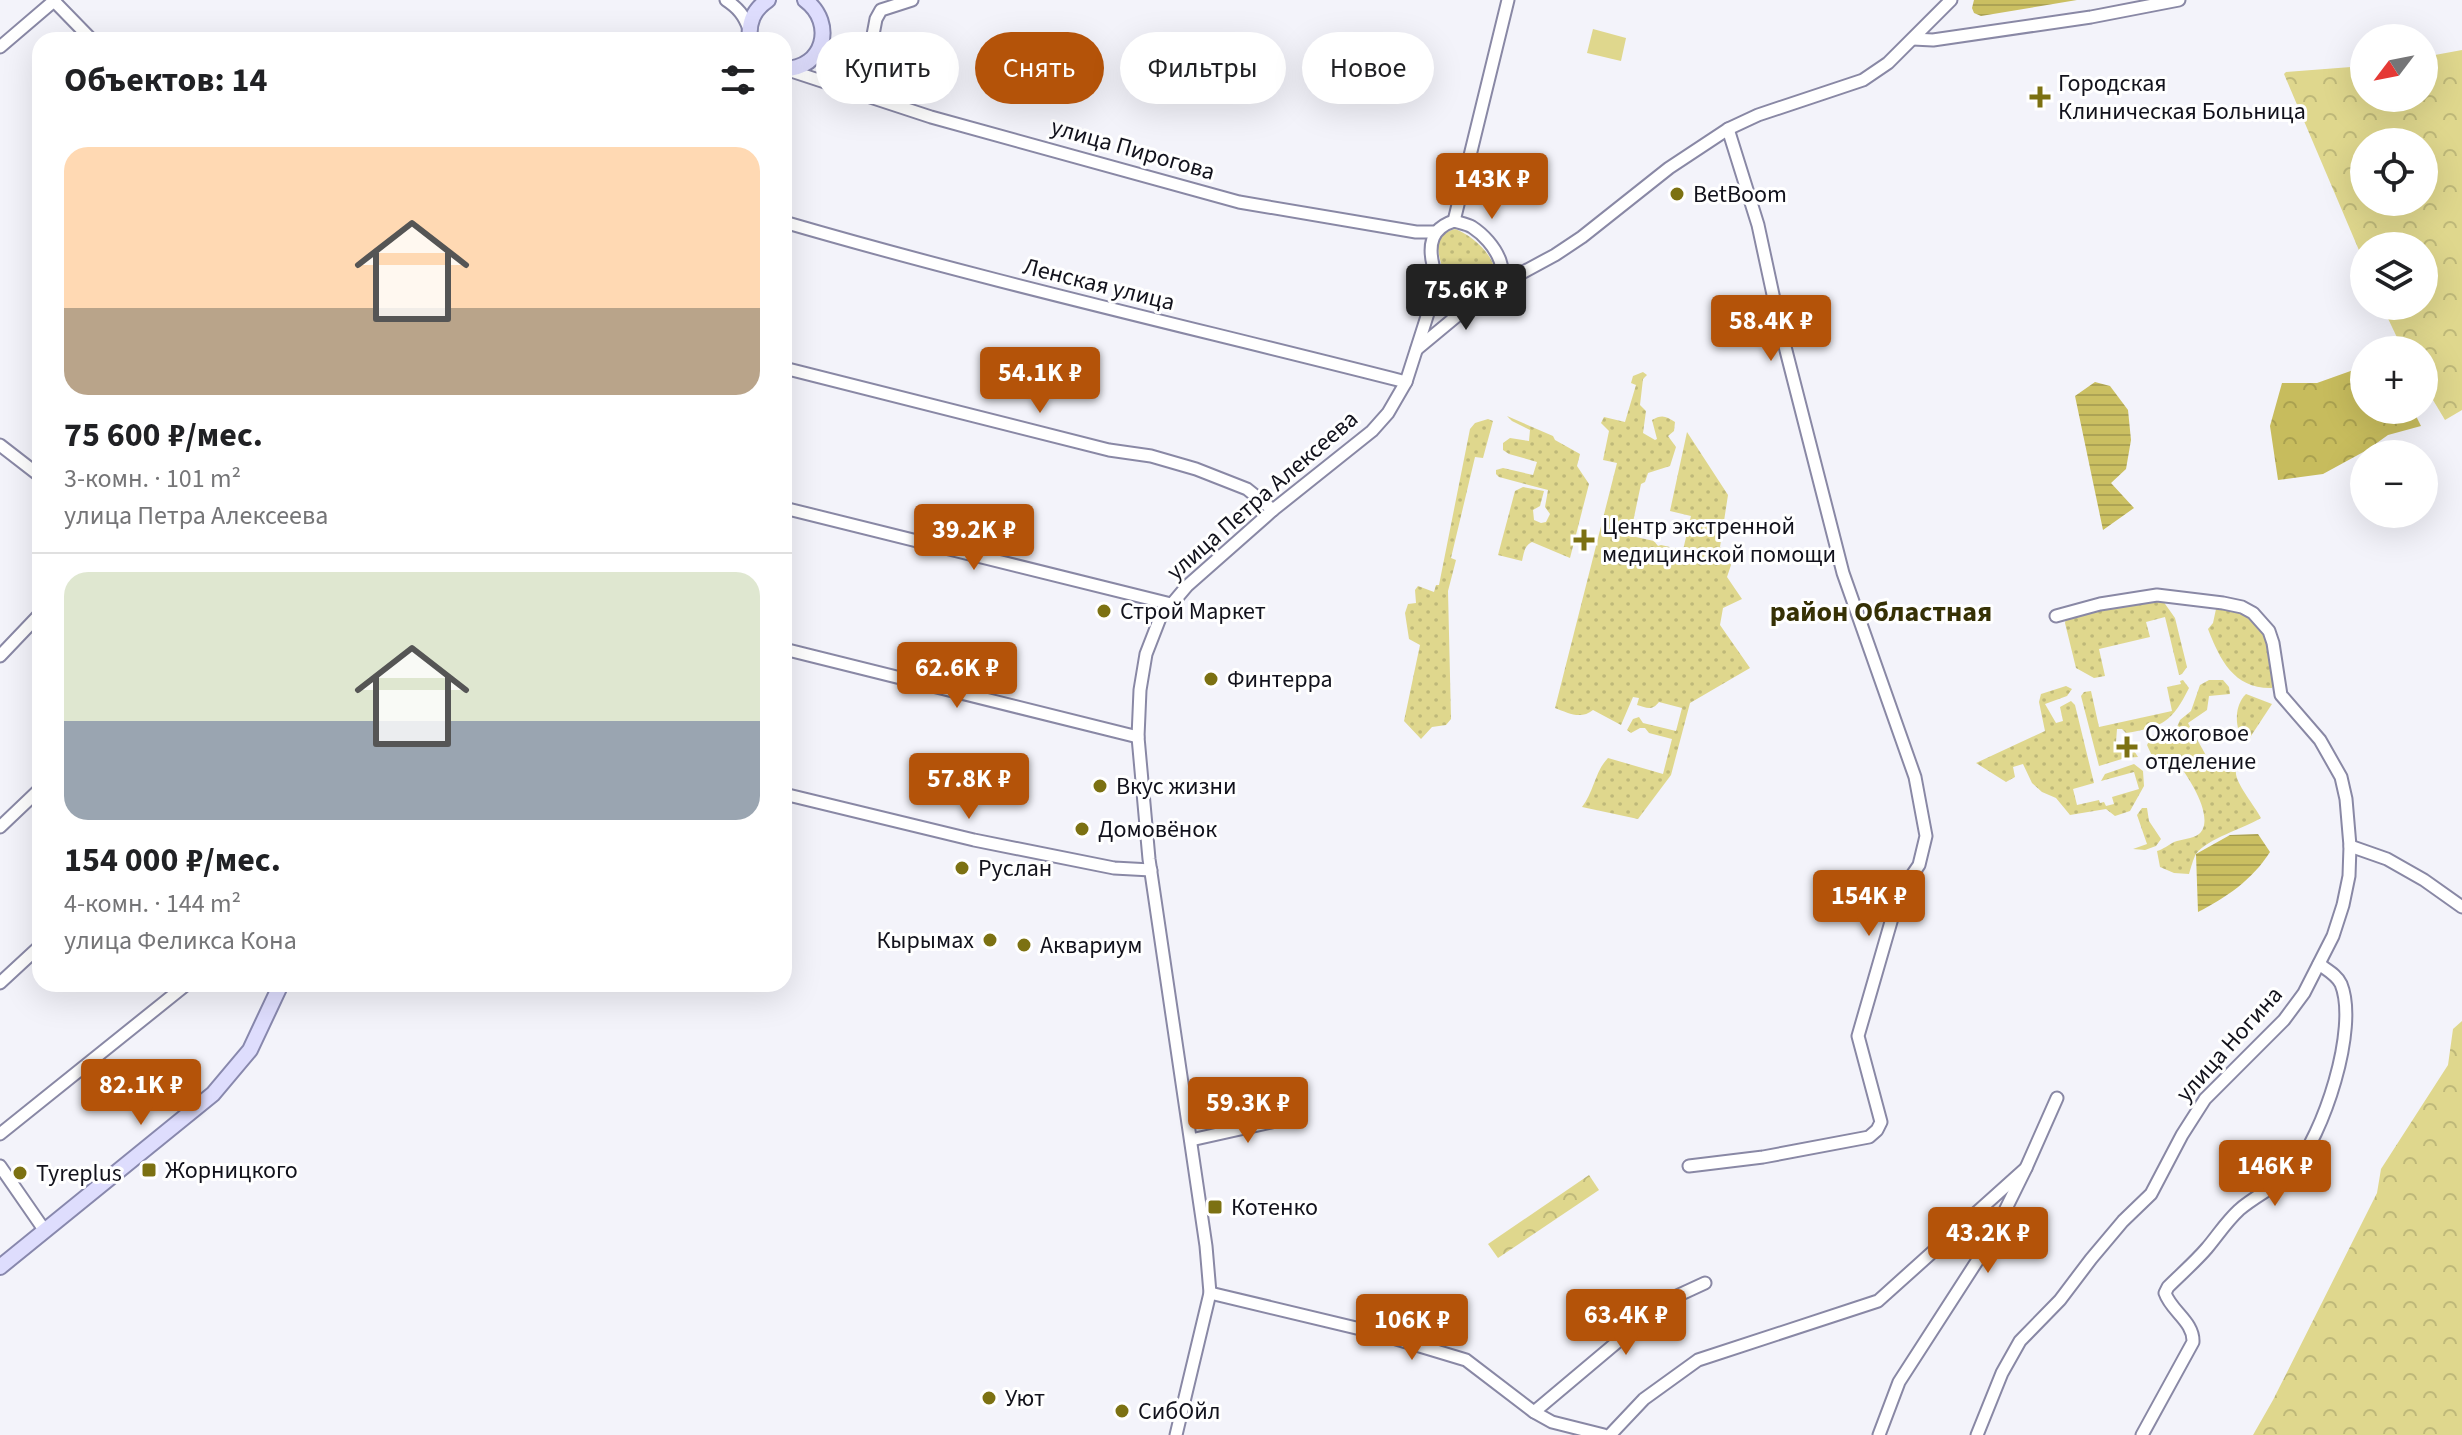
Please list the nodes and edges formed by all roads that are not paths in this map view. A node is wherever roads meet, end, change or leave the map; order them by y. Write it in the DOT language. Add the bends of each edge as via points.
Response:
graph roads {
  1 [pos="54,0"];
  2 [pos="726,0"];
  3 [pos="805,0"];
  4 [pos="912,0"];
  5 [pos="1508,0"];
  6 [pos="1951,0"];
  7 [pos="2179,0"];
  8 [pos="763,1"];
  9 [pos="84,32"];
  10 [pos="749,32"];
  11 [pos="751,32"];
  12 [pos="822,32"];
  13 [pos="874,32"];
  14 [pos="1913,39"];
  15 [pos="0,47"];
  16 [pos="816,53"];
  17 [pos="792,68"];
  18 [pos="792,71"];
  19 [pos="816,79"];
  20 [pos="894,104"];
  21 [pos="1728,129"];
  22 [pos="1454,221"];
  23 [pos="792,224"];
  24 [pos="1416,232"];
  25 [pos="1436,232"];
  26 [pos="1429,250"];
  27 [pos="1501,260"];
  28 [pos="1524,271"];
  29 [pos="1501,284"];
  30 [pos="1437,285"];
  31 [pos="1470,305"];
  32 [pos="1417,350"];
  33 [pos="792,370"];
  34 [pos="1406,382"];
  35 [pos="0,445"];
  36 [pos="32,470"];
  37 [pos="792,510"];
  38 [pos="1273,510"];
  39 [pos="1171,604"];
  40 [pos="2056,616"];
  41 [pos="32,622"];
  42 [pos="792,651"];
  43 [pos="0,656"];
  44 [pos="1138,737"];
  45 [pos="792,796"];
  46 [pos="32,797"];
  47 [pos="0,827"];
  48 [pos="2350,846"];
  49 [pos="1151,870"];
  50 [pos="2462,907"];
  51 [pos="32,953"];
  52 [pos="2319,964"];
  53 [pos="0,983"];
  54 [pos="177,992"];
  55 [pos="277,992"];
  56 [pos="2057,1098"];
  57 [pos="1298,1116"];
  58 [pos="0,1134"];
  59 [pos="1191,1140"];
  60 [pos="0,1166"];
  61 [pos="1689,1166"];
  62 [pos="2026,1168"];
  63 [pos="45,1231"];
  64 [pos="0,1267"];
  65 [pos="1705,1283"];
  66 [pos="1210,1293"];
  67 [pos="1534,1412"];
  68 [pos="1176,1435"];
  69 [pos="1604,1435"];
  70 [pos="1610,1435"];
  71 [pos="1879,1435"];
  72 [pos="1977,1435"];
  73 [pos="2142,1435"];
  1 -- 9 [label="street"];
  1 -- 15 [label="street"];
  2 -- 10 [label="street" via="745,17"];
  3 -- 12 [label="main road" via="822,23"];
  4 -- 13 [label="street" via="881,10"];
  5 -- 22 [label="street"];
  6 -- 14 [label="street"];
  7 -- 14 [label="street" via="2077,19"];
  8 -- 11 [label="main road"];
  14 -- 21 [label="street" via="1863,80"];
  16 -- 17 [label="main road"];
  18 -- 19 [label="street, улица Пирогова"];
  20 -- 24 [label="street, улица Пирогова" via="1239,202"];
  21 -- 28 [label="street" via="1582,237"];
  21 -- 61 [label="street" via="1758,225 1843,573 1915,777 1926,836 1919,865 1899,894 1858,1036 1881,1122 1877,1130 1869,1137 1809,1149"];
  22 -- 25 [label="street"];
  22 -- 27 [label="street" via="1481,235"];
  23 -- 34 [label="street, Ленская улица" via="1054,296"];
  24 -- 25 [label="street, улица Пирогова"];
  24 -- 26 [label="street"];
  25 -- 26 [label="street"];
  26 -- 30 [label="street"];
  27 -- 28 [label="street"];
  27 -- 29 [label="street"];
  28 -- 29 [label="street"];
  29 -- 31 [label="street" via="1493,295"];
  30 -- 31 [label="street" via="1448,298"];
  30 -- 32 [label="street, улица Петра Алексеева"];
  31 -- 32 [label="street"];
  32 -- 34 [label="street, улица Петра Алексеева"];
  33 -- 38 [label="street" via="1196,469 1247,489"];
  34 -- 38 [label="street, улица Петра Алексеева" via="1372,431"];
  35 -- 36 [label="street"];
  37 -- 39 [label="street"];
  38 -- 39 [label="street, улица Петра Алексеева"];
  39 -- 44 [label="street, улица Петра Алексеева" via="1146,654"];
  40 -- 48 [label="street, улица Ногина" via="2157,595 2223,603 2253,613 2269,631 2281,695 2320,740 2341,777"];
  41 -- 43 [label="street"];
  42 -- 44 [label="street"];
  44 -- 49 [label="street, улица Петра Алексеева"];
  45 -- 49 [label="street" via="974,840 1114,868"];
  46 -- 47 [label="street"];
  48 -- 50 [label="street" via="2387,859"];
  48 -- 52 [label="street, улица Ногина" via="2343,905"];
  49 -- 59 [label="street, улица Петра Алексеева"];
  51 -- 53 [label="street"];
  52 -- 72 [label="street, улица Ногина" via="2284,1020 2205,1099 2151,1194 2020,1341"];
  52 -- 73 [label="street" via="2340,982 2345,1011 2325,1116 2293,1169 2227,1221 2168,1287 2168,1301 2191,1329 2193,1342"];
  54 -- 58 [label="street"];
  55 -- 63 [label="main road" via="258,1036 222,1084"];
  56 -- 62 [label="street"];
  57 -- 59 [label="street"];
  59 -- 66 [label="street, улица Петра Алексеева"];
  60 -- 63 [label="street"];
  62 -- 70 [label="street" via="1878,1301 1698,1360 1644,1399"];
  62 -- 71 [label="street" via="1990,1241 1899,1382"];
  63 -- 64 [label="main road"];
  65 -- 67 [label="street" via="1666,1301"];
  66 -- 67 [label="street" via="1466,1360"];
  66 -- 68 [label="street, улица Петра Алексеева"];
  67 -- 69 [label="street"];
}
